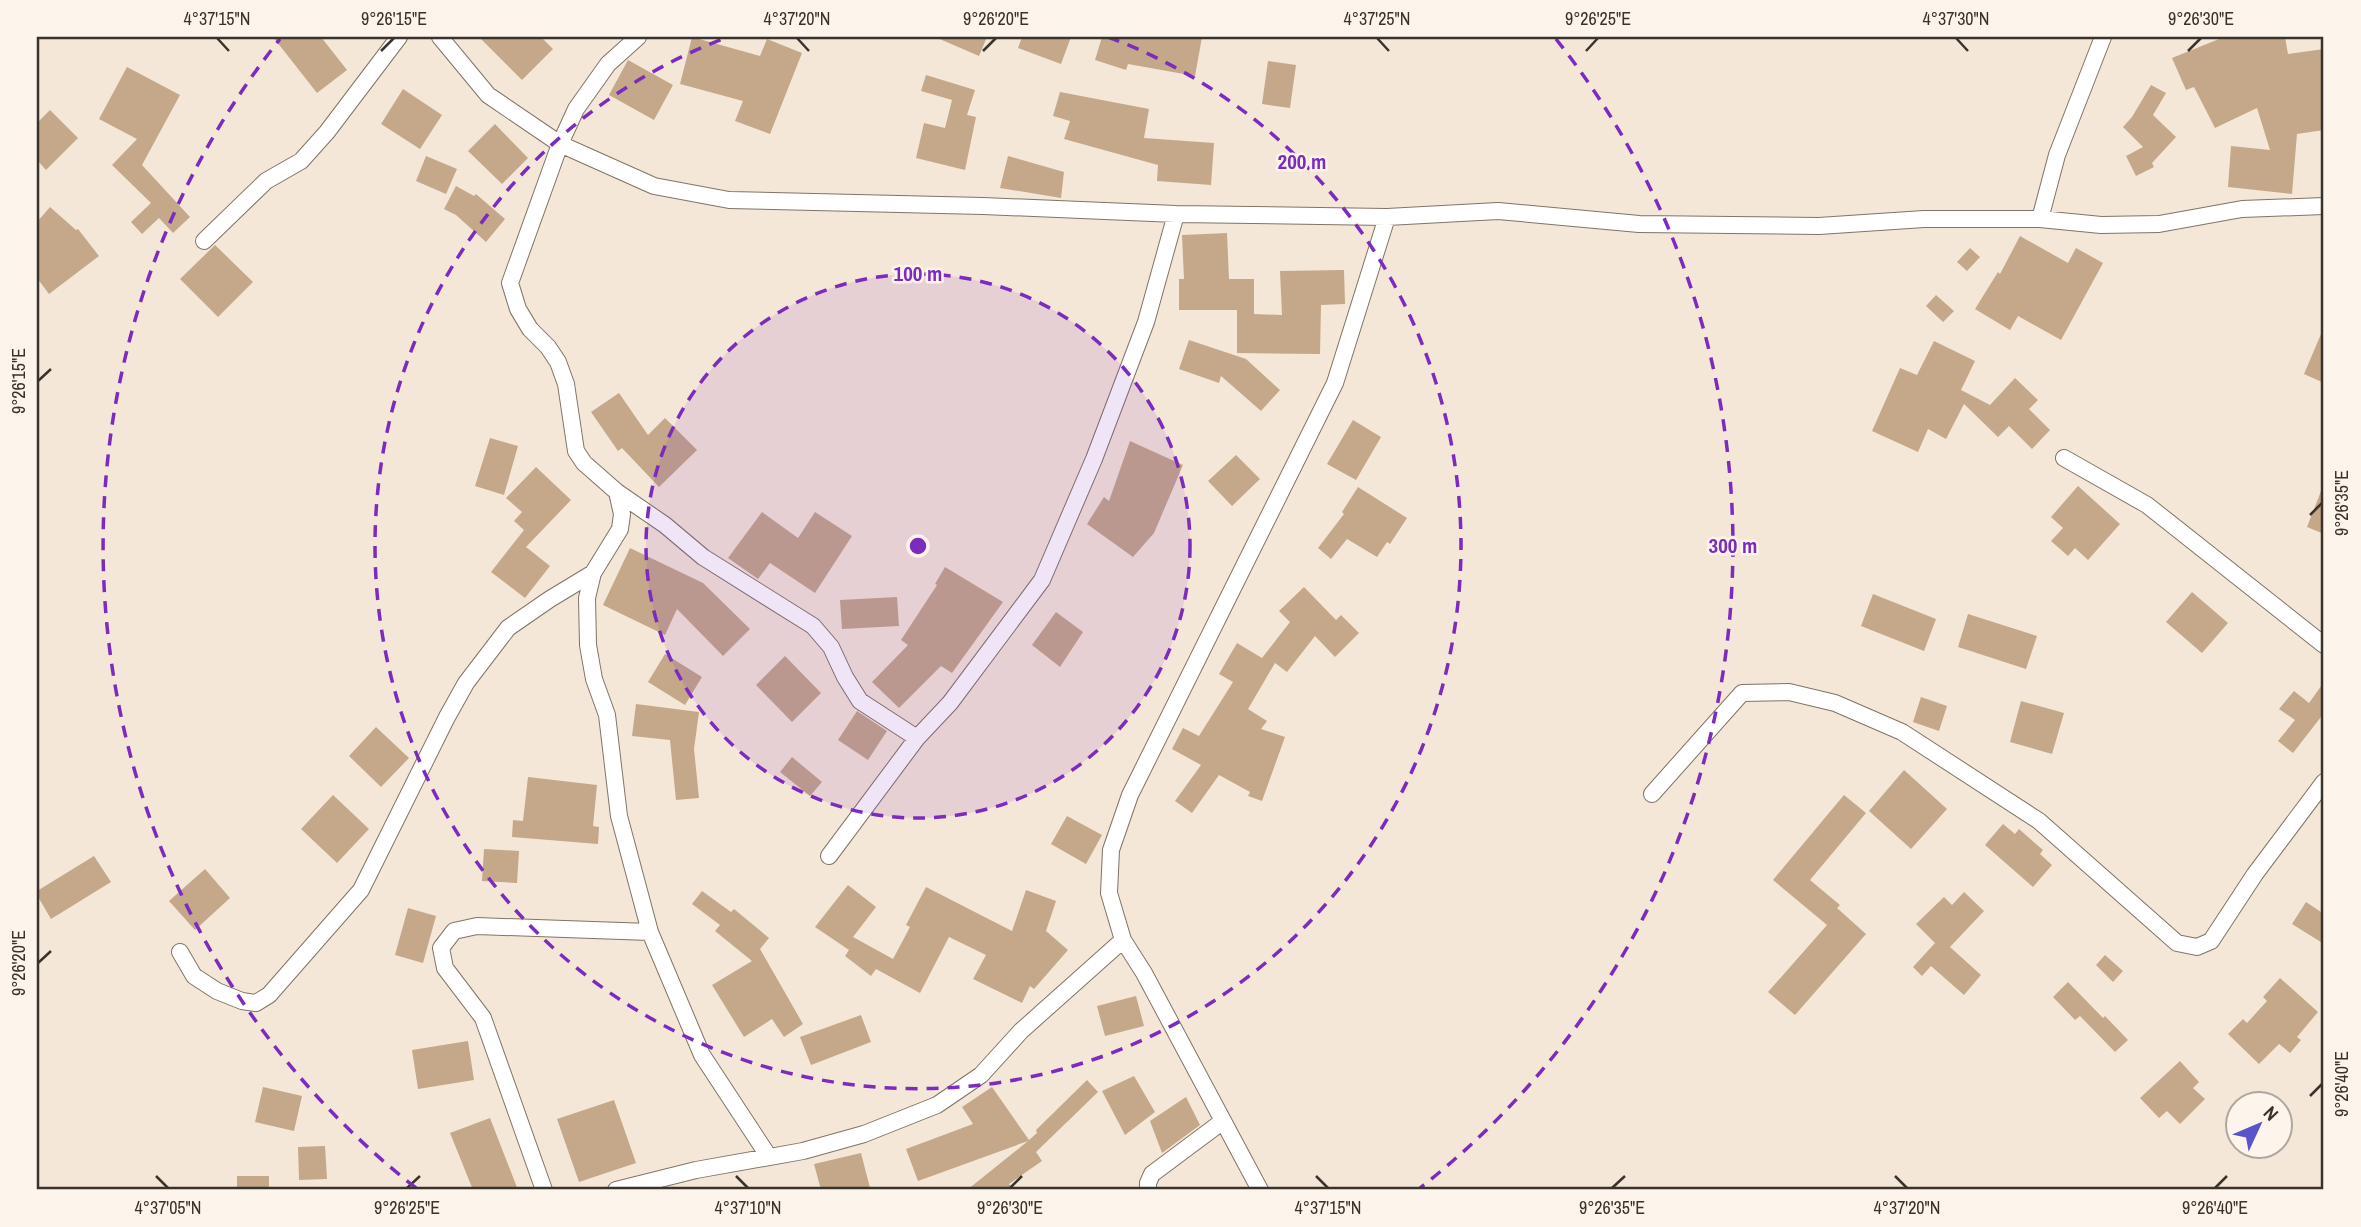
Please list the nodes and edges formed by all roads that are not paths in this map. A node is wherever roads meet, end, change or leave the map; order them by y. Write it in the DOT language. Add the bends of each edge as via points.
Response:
graph roads {
  1 [pos="399,37"];
  2 [pos="440,37"];
  3 [pos="638,37"];
  4 [pos="2103,37"];
  5 [pos="559,144"];
  6 [pos="2324,206"];
  7 [pos="1176,214"];
  8 [pos="1387,217"];
  9 [pos="2040,219"];
  10 [pos="204,241"];
  11 [pos="2064,458"];
  12 [pos="617,492"];
  13 [pos="593,573"];
  14 [pos="2324,645"];
  15 [pos="917,738"];
  16 [pos="2324,782"];
  17 [pos="1652,794"];
  18 [pos="829,856"];
  19 [pos="650,932"];
  20 [pos="1123,940"];
  21 [pos="180,952"];
  22 [pos="1223,1121"];
  23 [pos="769,1157"];
  24 [pos="544,1190"];
  25 [pos="616,1190"];
  26 [pos="1148,1190"];
  27 [pos="1260,1190"];
  1 -- 10 [label="street" via="301,161 266,181"];
  2 -- 5 [label="street" via="488,95"];
  3 -- 5 [label="street" via="608,64 576,109"];
  4 -- 9 [label="street" via="2057,155"];
  5 -- 7 [label="street" via="654,186 729,200"];
  5 -- 12 [label="street" via="510,283 530,329 558,362 576,451"];
  6 -- 9 [label="street" via="2242,209 2159,224"];
  7 -- 8 [label="street"];
  7 -- 15 [label="street" via="1146,323 1042,580 950,703"];
  8 -- 9 [label="street" via="1497,211 1639,224 1819,226 1924,219"];
  8 -- 20 [label="street" via="1335,383 1130,795 1111,850 1109,893"];
  11 -- 14 [label="street" via="2147,505"];
  12 -- 13 [label="street" via="620,529"];
  12 -- 15 [label="street" via="704,557 813,626 831,647 860,701"];
  13 -- 19 [label="street" via="587,598 588,645 607,715 618,816"];
  13 -- 21 [label="street" via="508,628 466,683 361,890 269,995 256,1003 216,991 194,975"];
  15 -- 18 [label="street"];
  16 -- 17 [label="street" via="2211,941 2197,947 2177,943 2039,821 1902,732 1835,703 1789,692 1742,693"];
  19 -- 23 [label="street" via="702,1055"];
  19 -- 24 [label="street" via="477,926 454,931 440,948 445,968 483,1018"];
  20 -- 22 [label="street"];
  20 -- 23 [label="street" via="1021,1031 981,1075 937,1105 864,1134"];
  22 -- 26 [label="street" via="1152,1174"];
  22 -- 27 [label="street"];
  23 -- 25 [label="street"];
}
